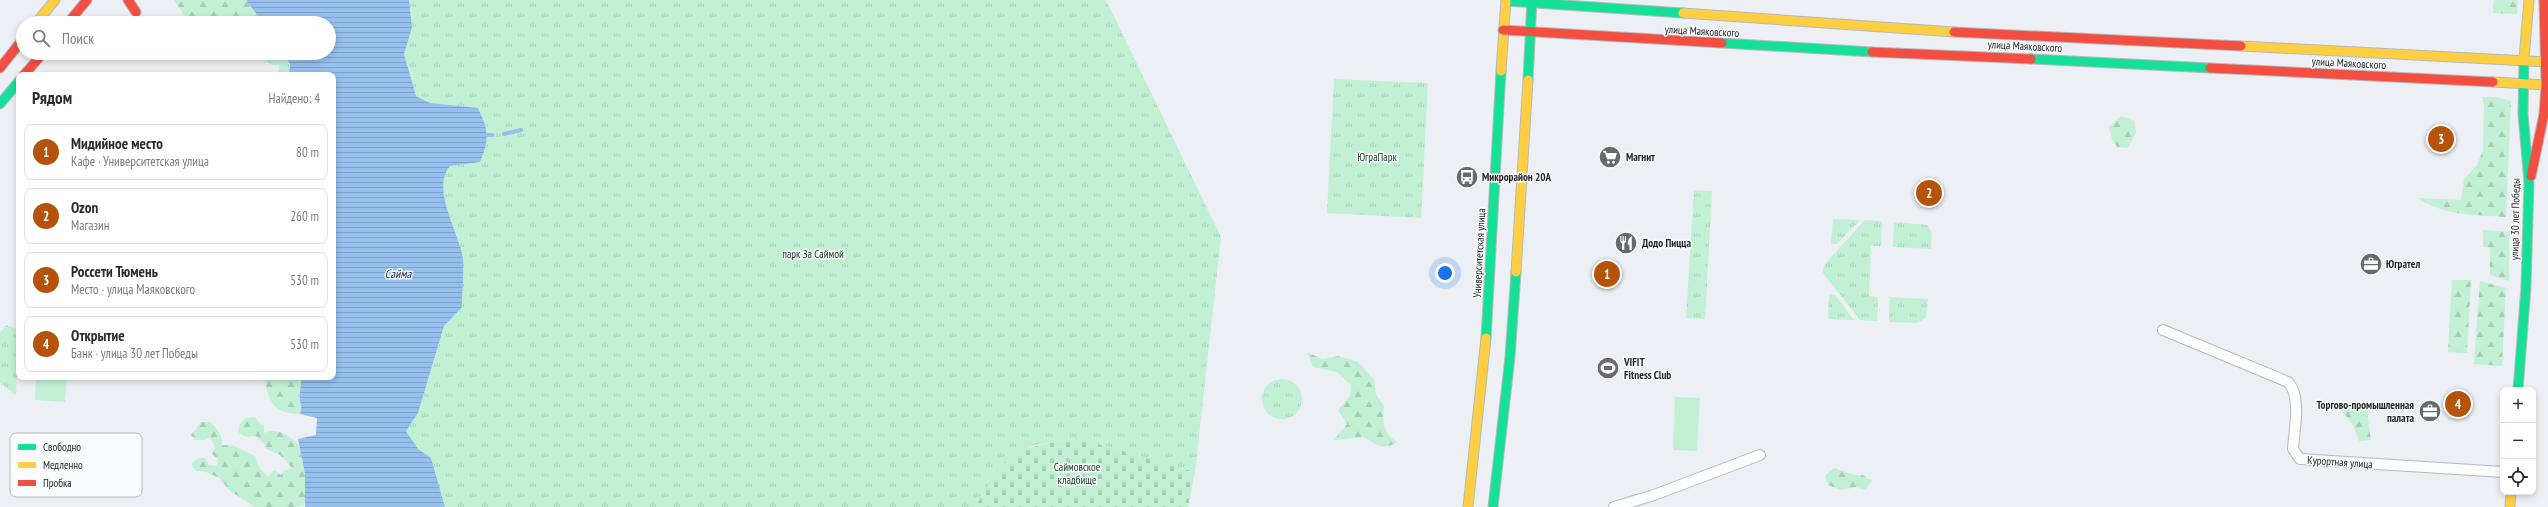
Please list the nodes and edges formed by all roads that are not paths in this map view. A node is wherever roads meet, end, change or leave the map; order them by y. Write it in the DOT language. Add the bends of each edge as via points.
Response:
graph roads {
  1 [pos="55,0"];
  2 [pos="87,0"];
  3 [pos="128,0"];
  4 [pos="1506,0"];
  5 [pos="1532,0"];
  6 [pos="2529,0"];
  7 [pos="2544,0"];
  8 [pos="136,12"];
  9 [pos="42,16"];
  10 [pos="74,16"];
  11 [pos="1503,30"];
  12 [pos="1530,33"];
  13 [pos="16,48"];
  14 [pos="37,60"];
  15 [pos="2524,60"];
  16 [pos="2548,62"];
  17 [pos="0,68"];
  18 [pos="27,72"];
  19 [pos="2524,84"];
  20 [pos="16,85"];
  21 [pos="2547,85"];
  22 [pos="0,104"];
  23 [pos="2529,182"];
  24 [pos="2163,330"];
  25 [pos="2518,387"];
  26 [pos="1760,455"];
  27 [pos="2500,472"];
  28 [pos="2511,495"];
  29 [pos="1468,507"];
  30 [pos="1493,507"];
  31 [pos="1614,507"];
  32 [pos="2510,507"];
  1 -- 9 [label="main road"];
  2 -- 10 [label="main road"];
  3 -- 8 [label="main road"];
  4 -- 5 [label="main road, улица Маяковского"];
  4 -- 11 [label="main road, Университетская улица"];
  5 -- 12 [label="main road"];
  5 -- 15 [label="main road, улица Маяковского" via="1900,28"];
  6 -- 15 [label="main road, улица 30 лет Победы"];
  7 -- 16 [label="main road"];
  11 -- 12 [label="main road, улица Маяковского"];
  11 -- 29 [label="main road, Университетская улица" via="1486,352 1481,413"];
  12 -- 19 [label="main road, улица Маяковского"];
  12 -- 30 [label="main road" via="1510,357"];
  13 -- 17 [label="main road"];
  14 -- 18 [label="main road"];
  15 -- 16 [label="main road, улица Маяковского"];
  15 -- 19 [label="main road, улица 30 лет Победы"];
  16 -- 21 [label="main road"];
  19 -- 21 [label="main road, улица Маяковского"];
  19 -- 23 [label="main road, улица 30 лет Победы" via="2523,114"];
  20 -- 22 [label="main road"];
  21 -- 23 [label="main road" via="2541,129"];
  23 -- 25 [label="main road, улица 30 лет Победы" via="2526,287"];
  24 -- 27 [label="street, Курортная улица" via="2288,382 2294,388 2296,397 2293,449 2300,459"];
  26 -- 31 [label="street"];
  28 -- 32 [label="main road"];
}
